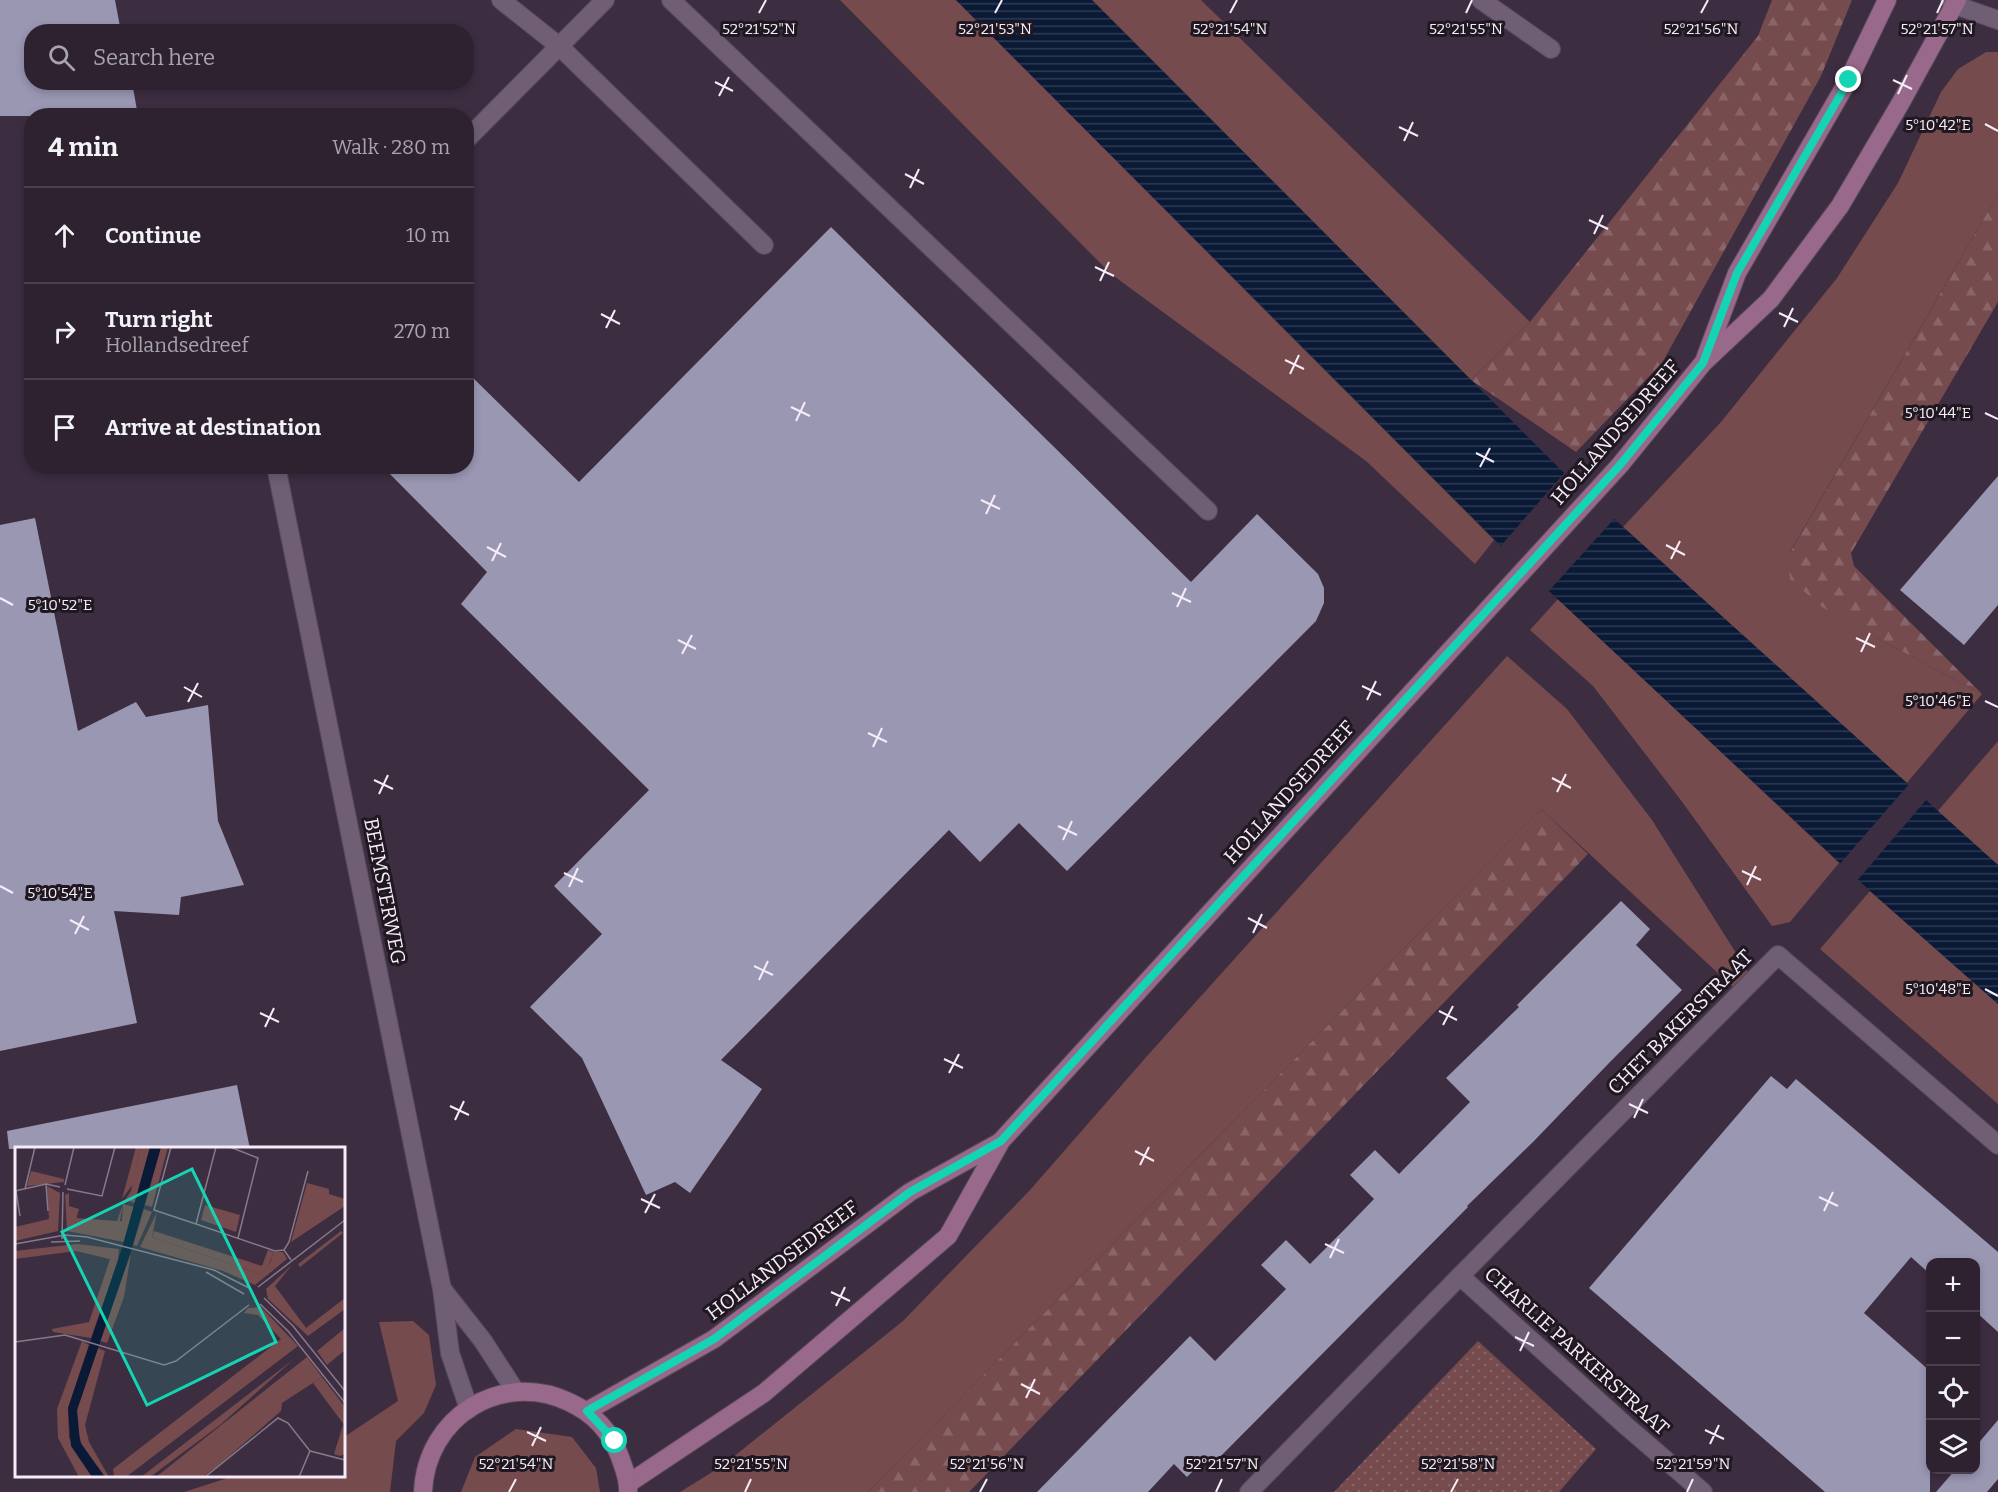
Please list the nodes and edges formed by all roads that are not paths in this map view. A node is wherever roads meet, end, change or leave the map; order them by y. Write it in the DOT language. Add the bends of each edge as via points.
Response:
graph roads {
  1 [pos="501,0"];
  2 [pos="604,0"];
  3 [pos="671,0"];
  4 [pos="1481,0"];
  5 [pos="1887,0"];
  6 [pos="1954,2"];
  7 [pos="1998,21"];
  8 [pos="559,46"];
  9 [pos="1551,49"];
  10 [pos="474,132"];
  11 [pos="764,245"];
  12 [pos="1703,363"];
  13 [pos="278,474"];
  14 [pos="1208,511"];
  15 [pos="1001,1141"];
  16 [pos="1998,1145"];
  17 [pos="1460,1276"];
  18 [pos="442,1288"];
  19 [pos="516,1392"];
  20 [pos="469,1409"];
  21 [pos="587,1411"];
  22 [pos="629,1487"];
  23 [pos="423,1492"];
  24 [pos="1249,1492"];
  25 [pos="1703,1492"];
  1 -- 8 [label="street"];
  2 -- 8 [label="street"];
  3 -- 14 [label="street"];
  4 -- 9 [label="street"];
  5 -- 12 [label="main road, HOLLANDSEDREEF" via="1849,80 1737,273"];
  6 -- 7 [label="street"];
  6 -- 12 [label="main road, HOLLANDSEDREEF" via="1840,206 1771,299"];
  8 -- 10 [label="street"];
  8 -- 11 [label="street"];
  12 -- 15 [label="main road, HOLLANDSEDREEF" via="1620,465"];
  13 -- 18 [label="street, BEEMSTERWEG"];
  15 -- 21 [label="main road, HOLLANDSEDREEF" via="910,1192 714,1339"];
  15 -- 22 [label="main road, HOLLANDSEDREEF" via="948,1236 764,1393"];
  16 -- 17 [label="street, CHET BAKERSTRAAT" via="1778,955"];
  17 -- 24 [label="street, CHARLIE PARKERSTRAAT"];
  17 -- 25 [label="street, CHARLIE PARKERSTRAAT"];
  18 -- 19 [label="street, BEEMSTERWEG"];
  18 -- 20 [label="street, BEEMSTERWEG" via="450,1353"];
  19 -- 20 [label="main road" via="484,1399"];
  19 -- 21 [label="main road" via="553,1395"];
  20 -- 23 [label="main road" via="455,1418 434,1444 423,1473"];
  21 -- 22 [label="main road" via="615,1441"];
}
